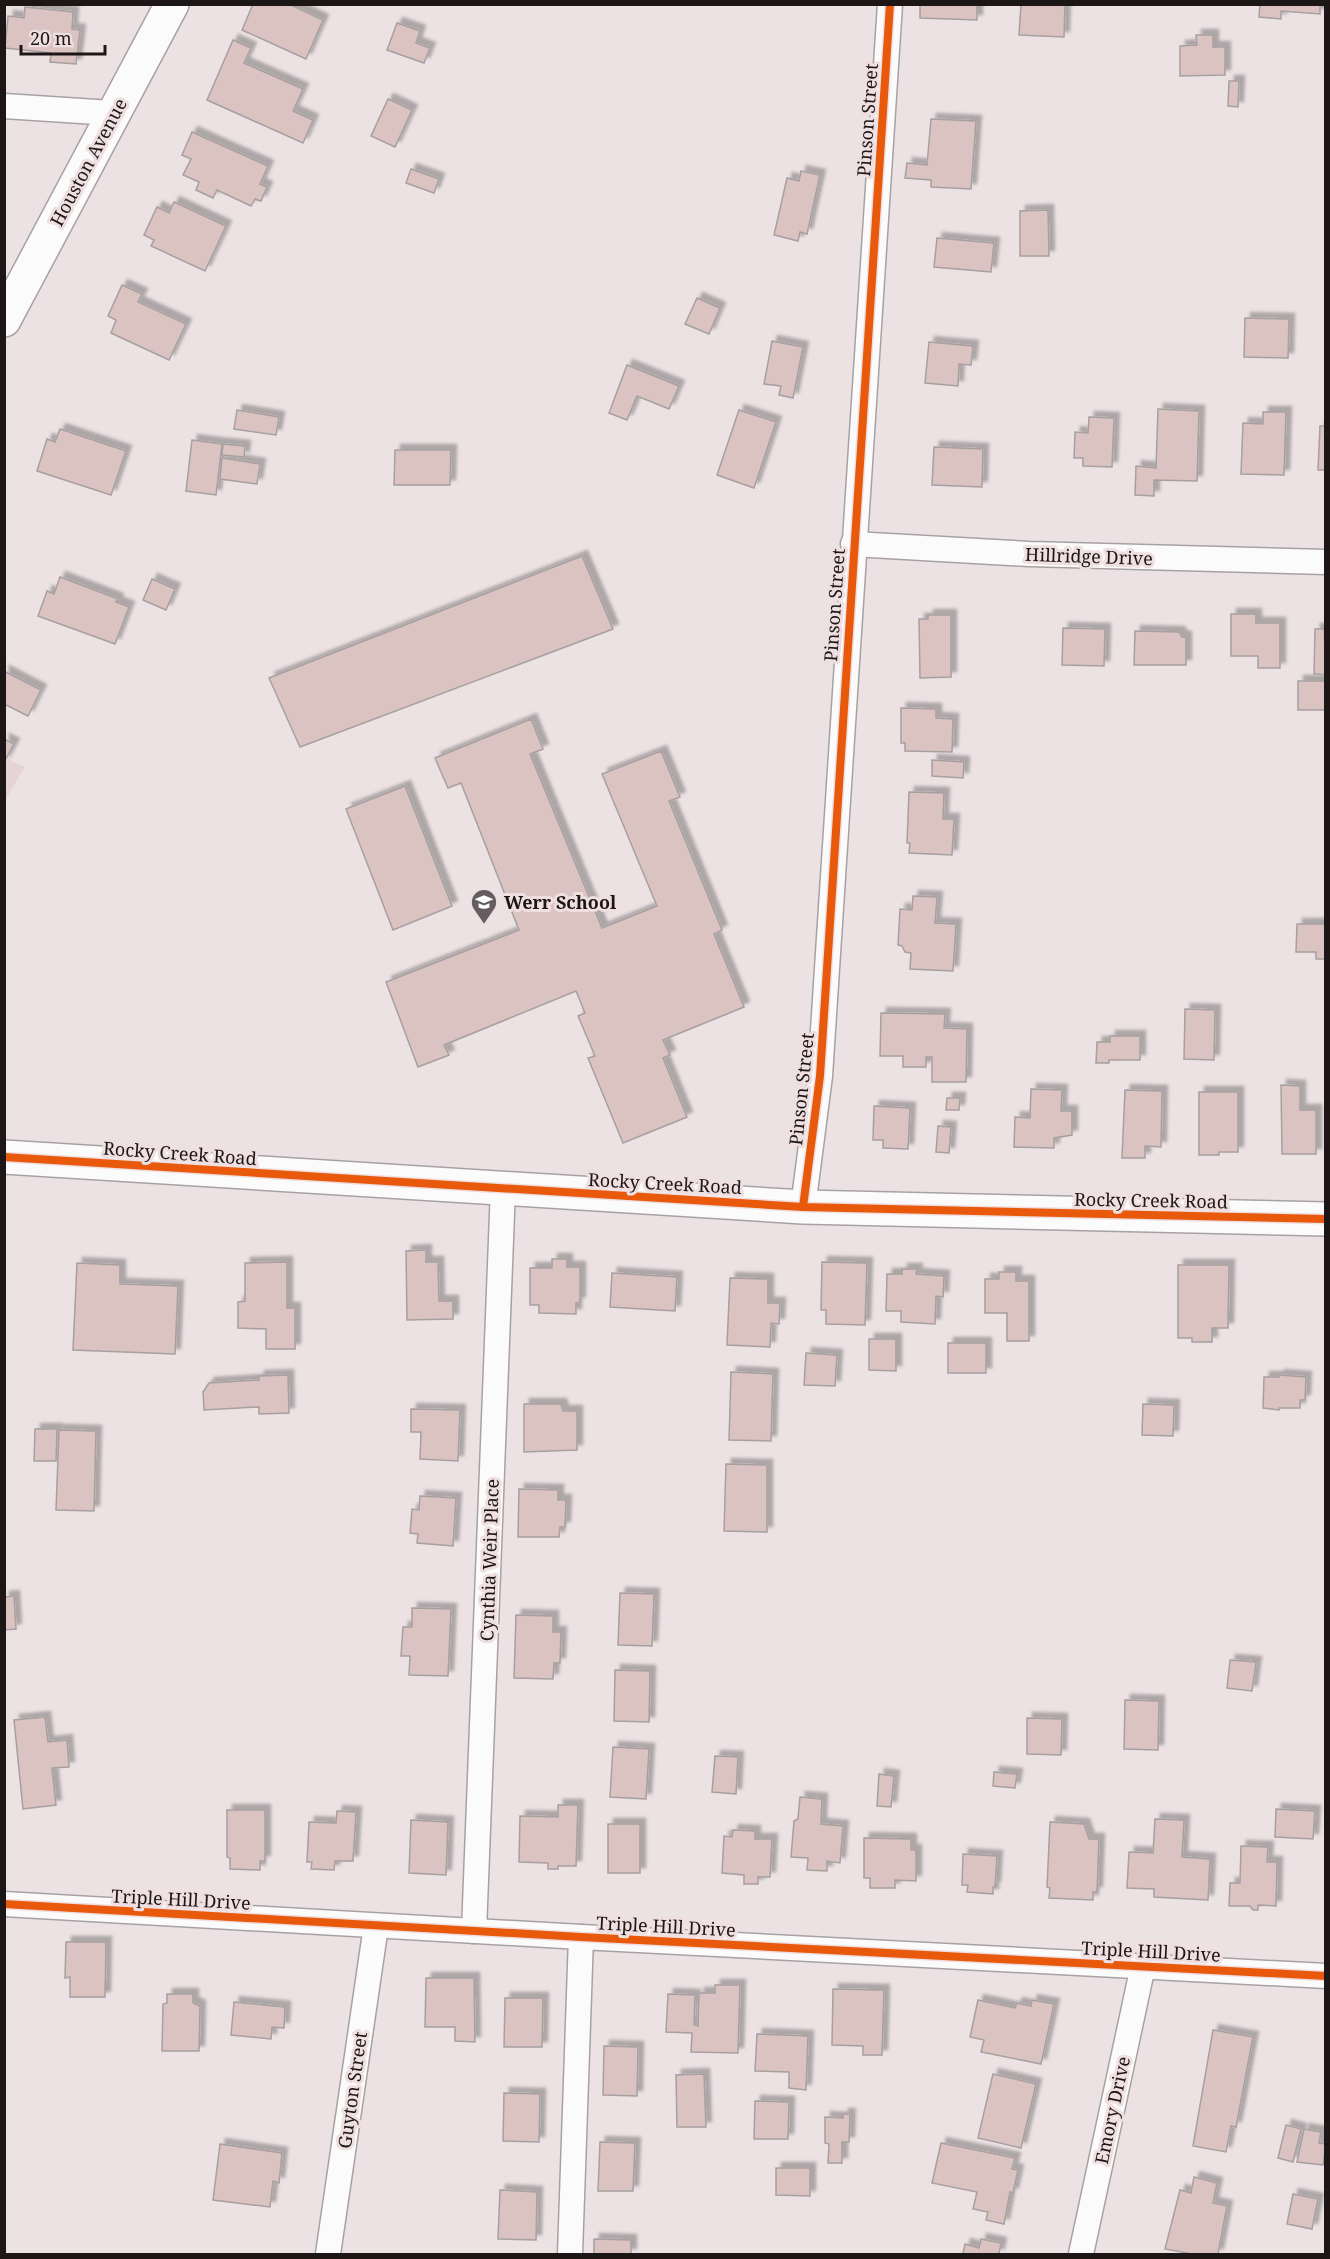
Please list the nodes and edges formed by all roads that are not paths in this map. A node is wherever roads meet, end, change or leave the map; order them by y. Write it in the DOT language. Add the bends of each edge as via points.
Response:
graph roads {
  1 [pos="172,4"];
  2 [pos="890,4"];
  3 [pos="4,106"];
  4 [pos="112,113"];
  5 [pos="4,320"];
  6 [pos="853,544"];
  7 [pos="1326,562"];
  8 [pos="4,1157"];
  9 [pos="503,1188"];
  10 [pos="803,1207"];
  11 [pos="1326,1219"];
  12 [pos="4,1904"];
  13 [pos="376,1926"];
  14 [pos="474,1931"];
  15 [pos="581,1937"];
  16 [pos="1143,1966"];
  17 [pos="1326,1976"];
  18 [pos="328,2254"];
  19 [pos="570,2254"];
  20 [pos="1081,2254"];
  1 -- 4 [label="street, Houston Avenue"];
  2 -- 6 [label="street, Pinson Street"];
  3 -- 4 [label="street"];
  4 -- 5 [label="street, Houston Avenue"];
  6 -- 7 [label="street, Hillridge Drive" via="1029,554"];
  6 -- 10 [label="street, Pinson Street" via="820,1076"];
  8 -- 9 [label="street, Rocky Creek Road"];
  9 -- 10 [label="street, Rocky Creek Road"];
  9 -- 14 [label="street, Cynthia Weir Place"];
  10 -- 11 [label="street, Rocky Creek Road"];
  12 -- 13 [label="street, Triple Hill Drive"];
  13 -- 14 [label="street, Triple Hill Drive"];
  13 -- 18 [label="street, Guyton Street"];
  14 -- 15 [label="street, Triple Hill Drive"];
  15 -- 16 [label="street, Triple Hill Drive"];
  15 -- 19 [label="street, Triple Hill Drive"];
  16 -- 17 [label="street, Triple Hill Drive"];
  16 -- 20 [label="street, Emory Drive"];
}
